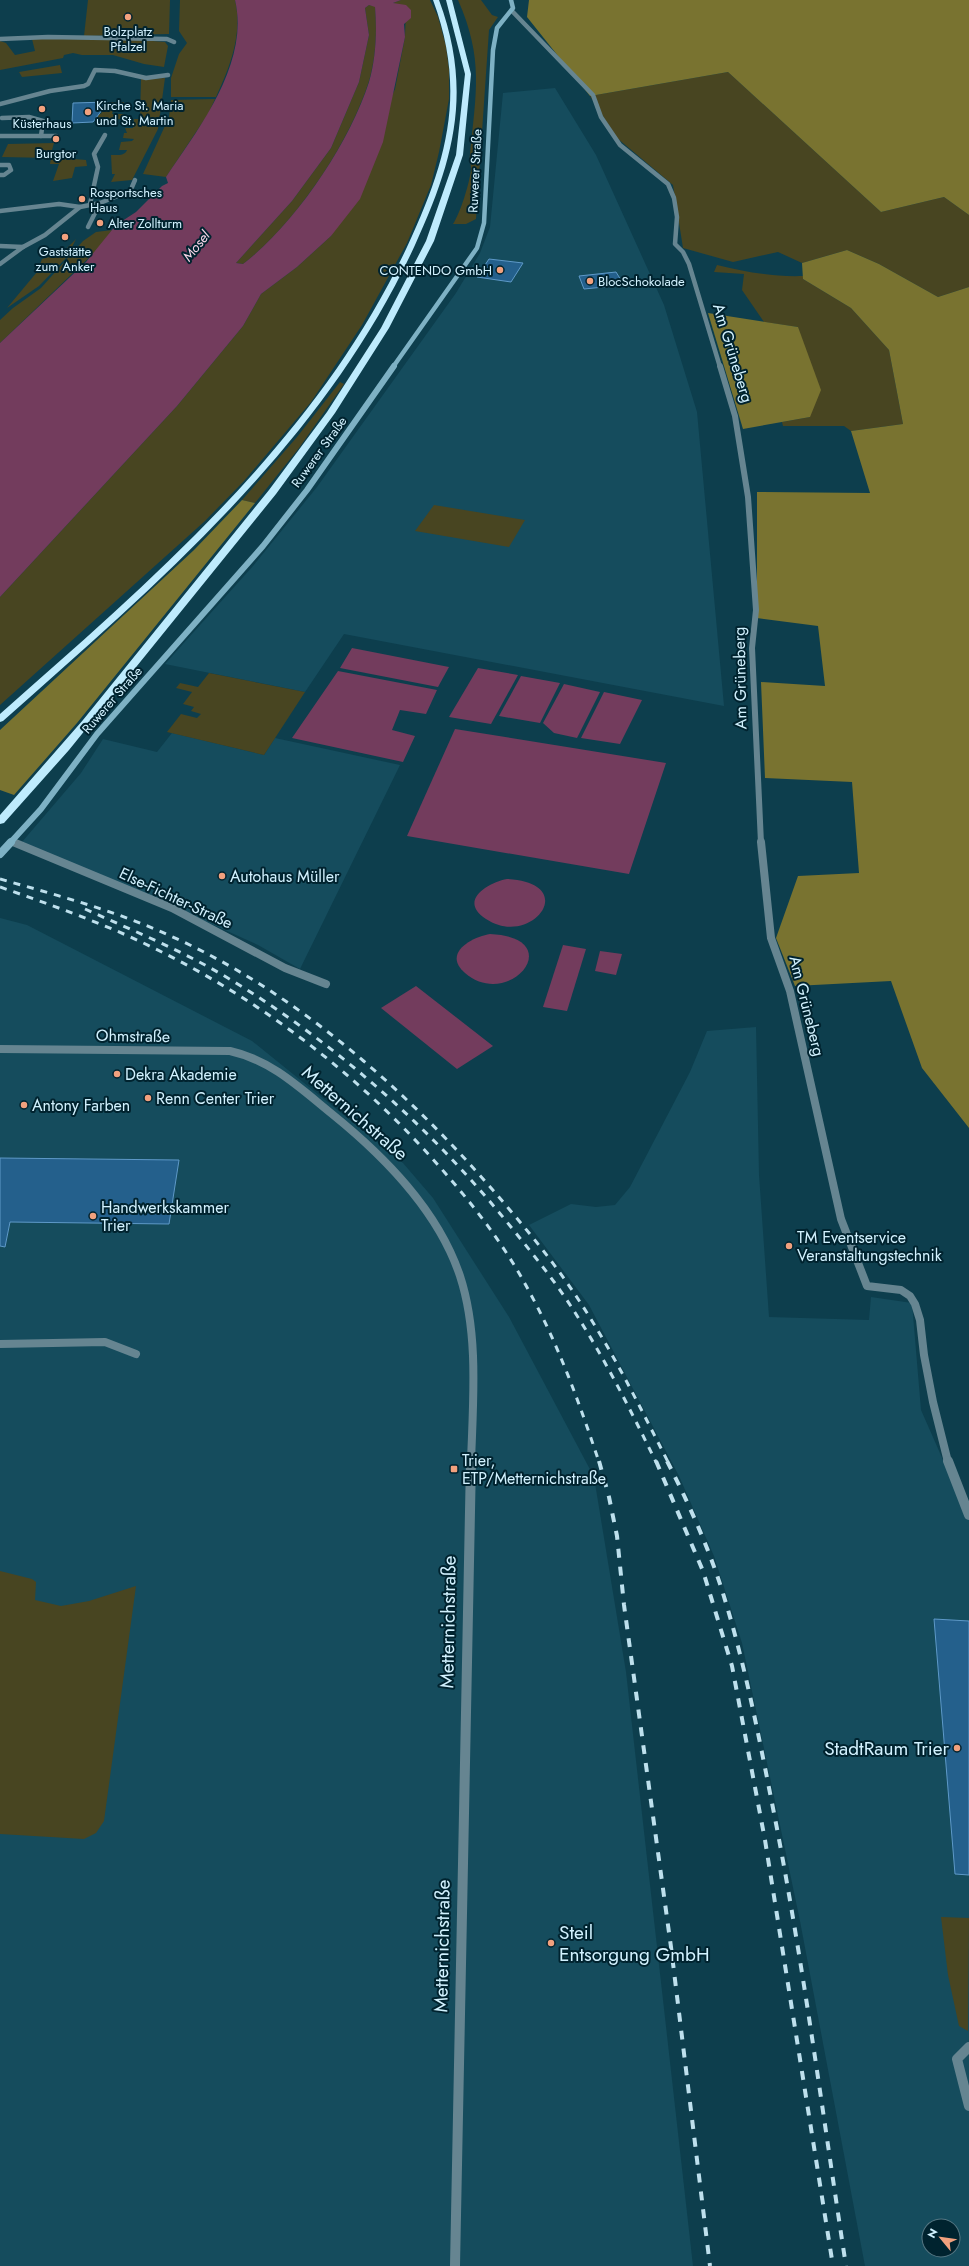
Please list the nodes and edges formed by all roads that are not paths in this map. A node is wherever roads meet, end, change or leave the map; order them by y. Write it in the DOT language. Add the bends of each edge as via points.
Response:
graph roads {
  1 [pos="436,0"];
  2 [pos="449,0"];
  3 [pos="511,0"];
  4 [pos="512,12"];
  5 [pos="0,40"];
  6 [pos="174,42"];
  7 [pos="168,75"];
  8 [pos="0,104"];
  9 [pos="0,123"];
  10 [pos="105,135"];
  11 [pos="0,136"];
  12 [pos="41,136"];
  13 [pos="56,136"];
  14 [pos="0,165"];
  15 [pos="0,175"];
  16 [pos="135,180"];
  17 [pos="132,187"];
  18 [pos="128,192"];
  19 [pos="100,203"];
  20 [pos="90,204"];
  21 [pos="80,207"];
  22 [pos="0,211"];
  23 [pos="88,227"];
  24 [pos="0,246"];
  25 [pos="22,247"];
  26 [pos="0,264"];
  27 [pos="0,719"];
  28 [pos="0,821"];
  29 [pos="12,842"];
  30 [pos="0,854"];
  31 [pos="326,984"];
  32 [pos="0,1049"];
  33 [pos="264,1062"];
  34 [pos="0,1344"];
  35 [pos="136,1354"];
  36 [pos="969,1515"];
  37 [pos="969,2047"];
  38 [pos="969,2106"];
  39 [pos="455,2266"];
  1 -- 27 [label="highway" via="452,44 456,73 453,124 443,168 421,227 396,280 364,336 328,388 254,479 141,591"];
  2 -- 28 [label="highway" via="465,45 468,73 465,124 450,191 402,298 352,383 278,486 73,740"];
  3 -- 4 [label="main road"];
  4 -- 29 [label="main road, Ruwerer Straße" via="499,25 495,35 484,224 477,248 307,490 263,546 98,734 42,809"];
  4 -- 36 [label="street, Am Grüneberg" via="593,95 601,117 620,145 668,184 674,198 677,217 675,244 683,252 688,264 736,416 748,497 756,610 752,648 761,845 771,938 790,992 841,1219 867,1286 903,1290 911,1296 918,1311 926,1369 954,1482"];
  5 -- 6 [label="street" via="48,36 167,39"];
  7 -- 8 [label="street" via="146,78 116,70 100,69 95,70 88,84 84,86"];
  9 -- 12 [label="street" via="2,116 29,117 43,121"];
  10 -- 20 [label="street" via="94,154 98,167"];
  11 -- 12 [label="street"];
  12 -- 13 [label="street"];
  14 -- 15 [label="street" via="10,165 11,170 4,176"];
  16 -- 17 [label="street"];
  18 -- 19 [label="street"];
  19 -- 20 [label="street"];
  19 -- 23 [label="street"];
  20 -- 21 [label="street"];
  21 -- 22 [label="street" via="59,204"];
  21 -- 25 [label="street" via="45,235"];
  24 -- 25 [label="street"];
  25 -- 26 [label="street"];
  29 -- 30 [label="main road, Ruwerer Straße"];
  29 -- 31 [label="street, Else-Fichter-Straße" via="172,908 285,968"];
  32 -- 33 [label="street, Ohmstraße" via="230,1051"];
  33 -- 39 [label="street, Metternichstraße" via="278,1070 381,1155 414,1191 434,1224 458,1273 467,1314 472,1430"];
  34 -- 35 [label="street" via="105,1342"];
  37 -- 38 [label="street" via="957,2060"];
}
